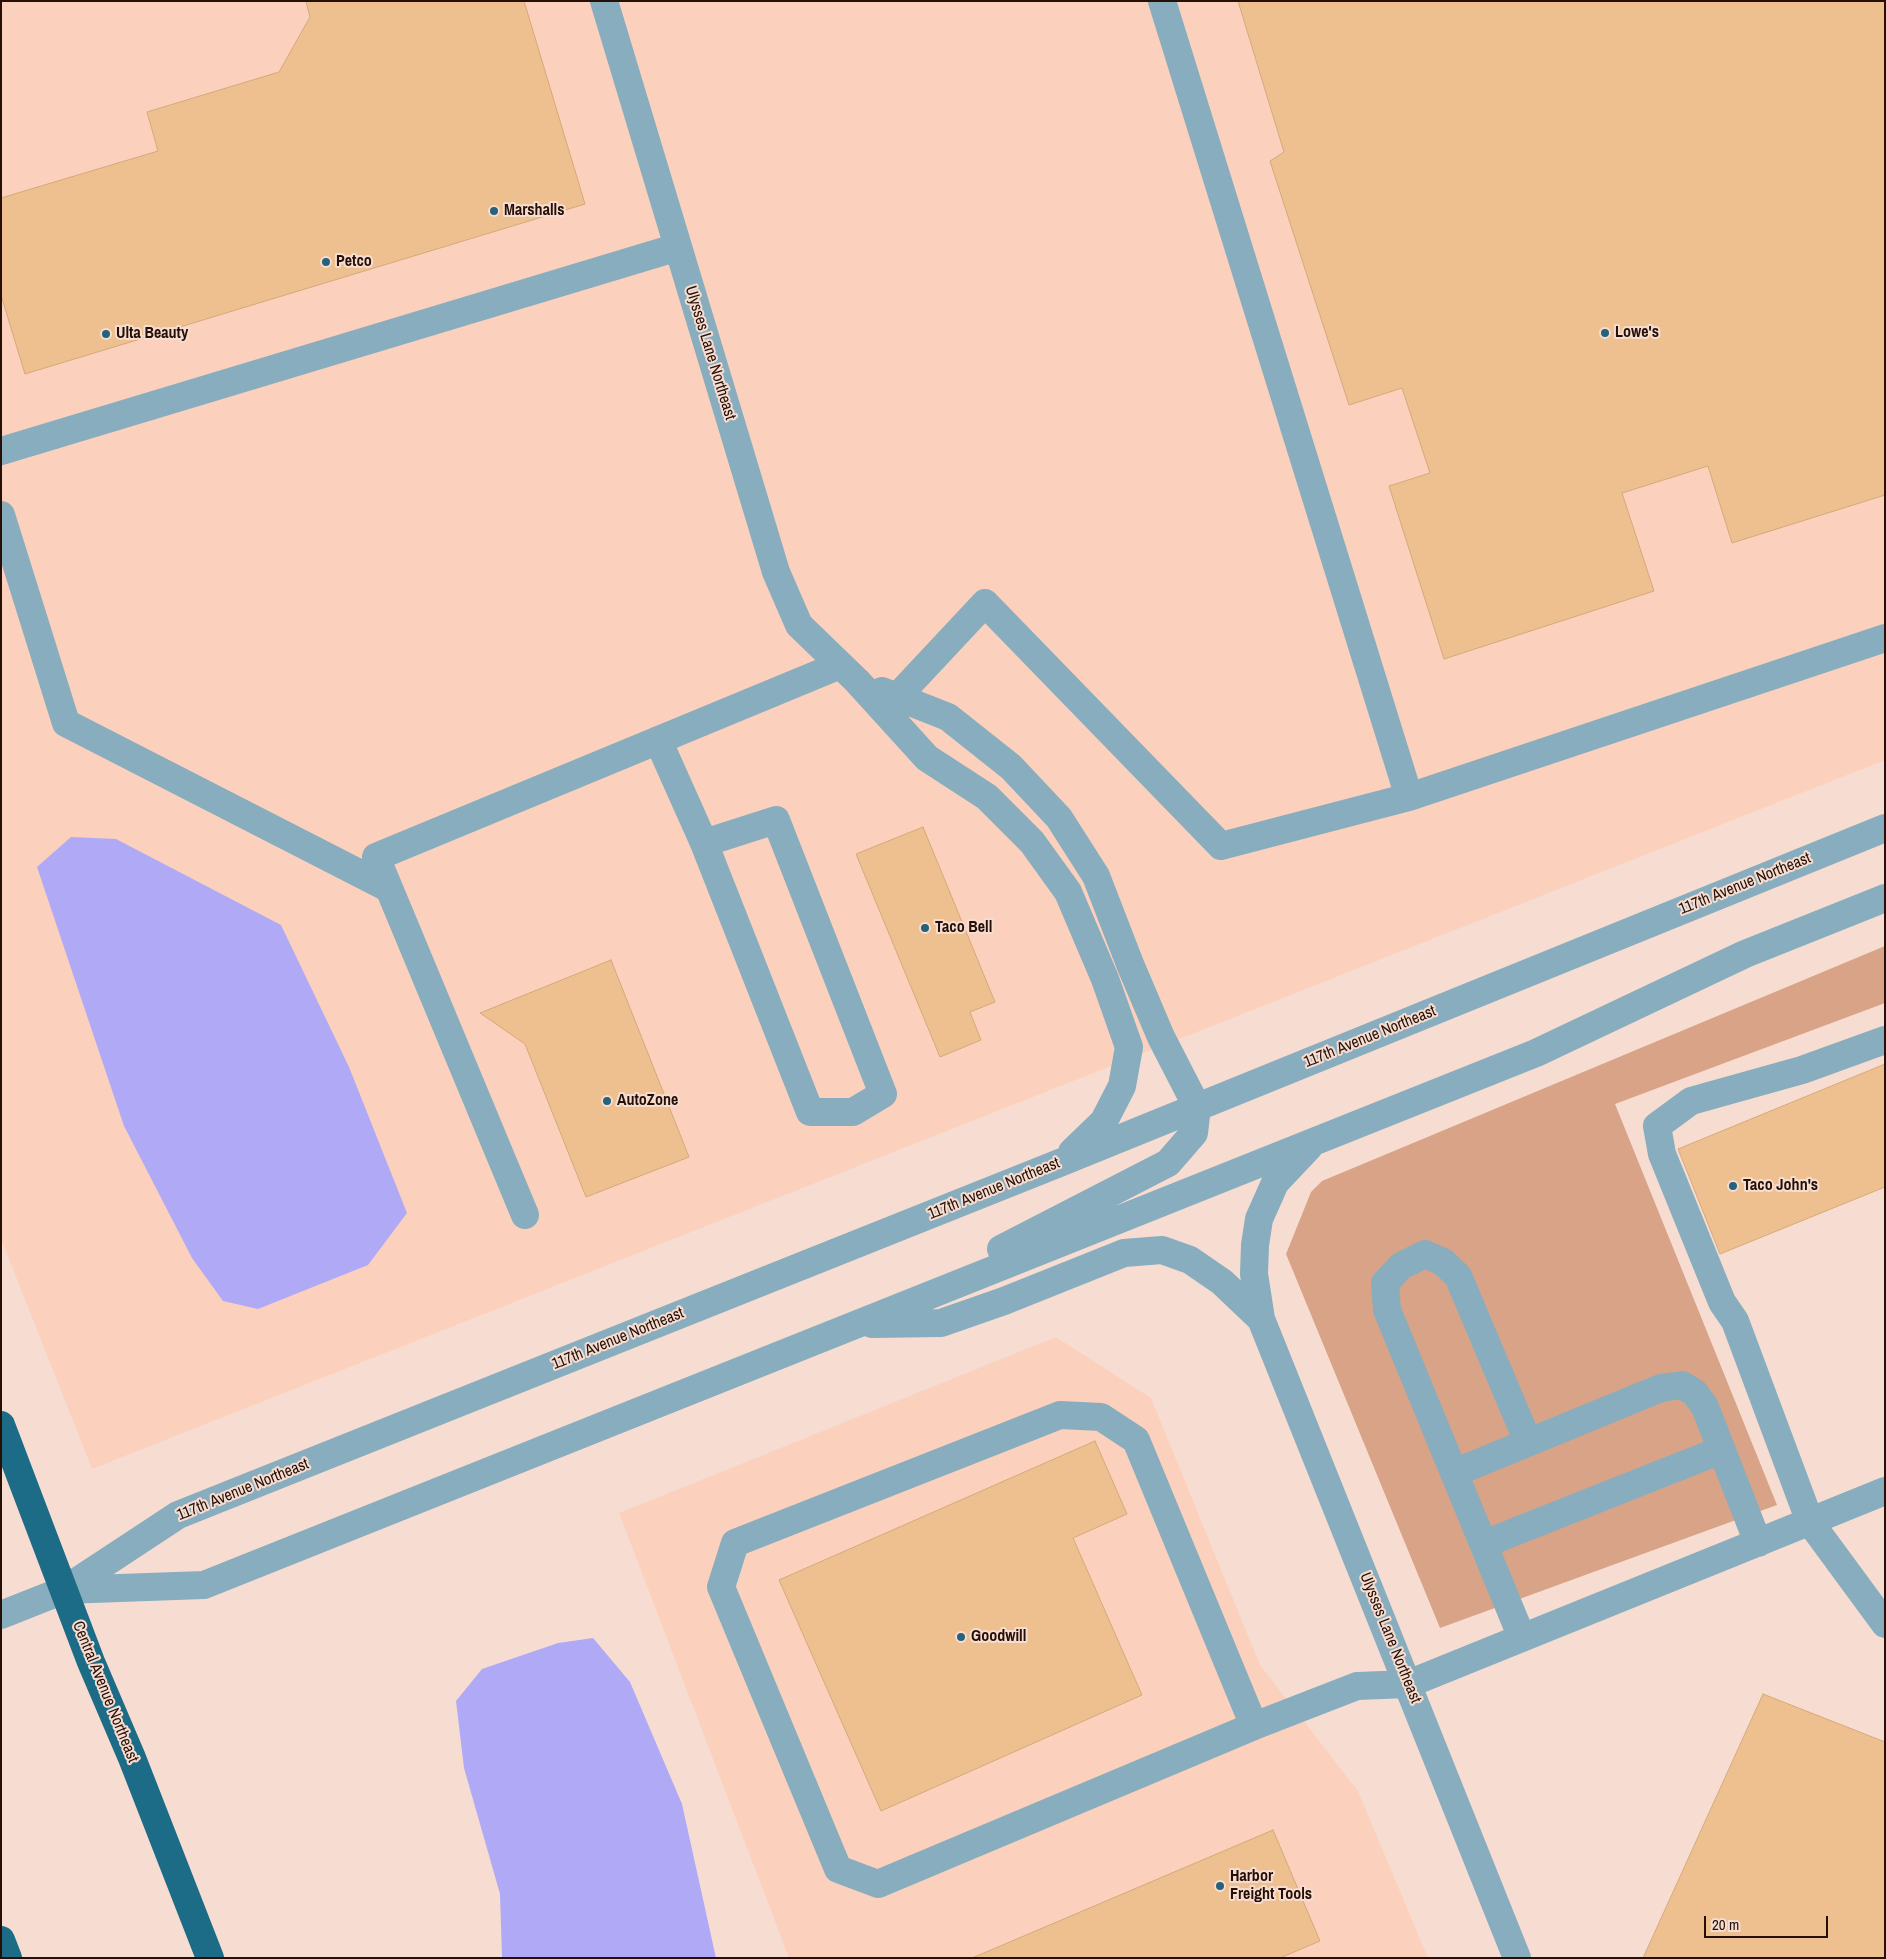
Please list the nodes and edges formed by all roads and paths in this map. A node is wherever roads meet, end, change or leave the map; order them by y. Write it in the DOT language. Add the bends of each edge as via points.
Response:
graph roads {
  1 [pos="604,1"];
  2 [pos="1162,1"];
  3 [pos="678,247"];
  4 [pos="1,450"];
  5 [pos="1,515"];
  6 [pos="1885,638"];
  7 [pos="849,673"];
  8 [pos="897,697"];
  9 [pos="658,740"];
  10 [pos="1409,798"];
  11 [pos="1885,828"];
  12 [pos="704,843"];
  13 [pos="388,888"];
  14 [pos="1885,898"];
  15 [pos="1885,1040"];
  16 [pos="1197,1107"];
  17 [pos="1315,1141"];
  18 [pos="1062,1162"];
  19 [pos="525,1214"];
  20 [pos="1261,1319"];
  21 [pos="856,1324"];
  22 [pos="1,1425"];
  23 [pos="1528,1442"];
  24 [pos="1721,1450"];
  25 [pos="1454,1473"];
  26 [pos="1885,1491"];
  27 [pos="1810,1522"];
  28 [pos="1758,1543"];
  29 [pos="1484,1544"];
  30 [pos="64,1590"];
  31 [pos="1,1615"];
  32 [pos="1885,1624"];
  33 [pos="1522,1638"];
  34 [pos="1408,1684"];
  35 [pos="1254,1726"];
  36 [pos="1,1940"];
  37 [pos="8,1958"];
  38 [pos="210,1958"];
  39 [pos="1517,1958"];
  1 -- 3 [label="street, Ulysses Lane Northeast"];
  2 -- 10 [label="street"];
  3 -- 4 [label="street"];
  3 -- 7 [label="street, Ulysses Lane Northeast" via="776,572 799,625"];
  5 -- 13 [label="street" via="66,723"];
  6 -- 10 [label="street"];
  7 -- 8 [label="street"];
  7 -- 9 [label="street"];
  7 -- 18 [label="street, Ulysses Lane Northeast" via="927,758 987,797 1032,842 1068,892 1106,979 1129,1047 1122,1086 1104,1121"];
  8 -- 10 [label="street" via="985,602 1221,846"];
  8 -- 16 [label="street" via="948,717 1011,767 1059,818 1096,876 1161,1037"];
  9 -- 12 [label="street"];
  9 -- 13 [label="street" via="376,857"];
  11 -- 16 [label="street, 117th Avenue Northeast"];
  12 -- 12 [label="street" via="810,1112 853,1112 883,1094 776,820"];
  13 -- 19 [label="street"];
  14 -- 17 [label="street" via="1745,954 1536,1053"];
  15 -- 27 [label="street" via="1802,1070 1691,1101 1657,1126 1662,1154 1722,1302 1735,1322"];
  16 -- 18 [label="street, 117th Avenue Northeast"];
  16 -- 21 [label="street" via="1194,1133 1168,1163"];
  17 -- 20 [label="street" via="1275,1184 1259,1219 1254,1274"];
  17 -- 21 [label="street"];
  18 -- 30 [label="street, 117th Avenue Northeast" via="178,1515"];
  20 -- 21 [label="street" via="1222,1282 1190,1260 1162,1250 1124,1252 941,1323"];
  20 -- 34 [label="street, Ulysses Lane Northeast"];
  21 -- 30 [label="street" via="204,1585"];
  22 -- 30 [label="highway, Central Avenue Northeast"];
  23 -- 24 [label="street" via="1661,1388 1682,1385 1695,1393 1705,1407"];
  23 -- 25 [label="street"];
  23 -- 25 [label="street" via="1458,1276 1443,1262 1425,1254 1401,1266 1385,1283 1387,1310"];
  24 -- 28 [label="street"];
  24 -- 29 [label="street"];
  25 -- 29 [label="street"];
  26 -- 27 [label="street"];
  27 -- 28 [label="street"];
  27 -- 32 [label="street"];
  28 -- 33 [label="street"];
  29 -- 33 [label="street"];
  30 -- 31 [label="street"];
  30 -- 38 [label="highway, Central Avenue Northeast"];
  33 -- 34 [label="street"];
  34 -- 35 [label="street" via="1357,1686"];
  34 -- 39 [label="street, Ulysses Lane Northeast"];
  35 -- 35 [label="street" via="878,1884 838,1869 721,1587 735,1543 1060,1414 1101,1417 1136,1440"];
  36 -- 37 [label="highway"];
}
